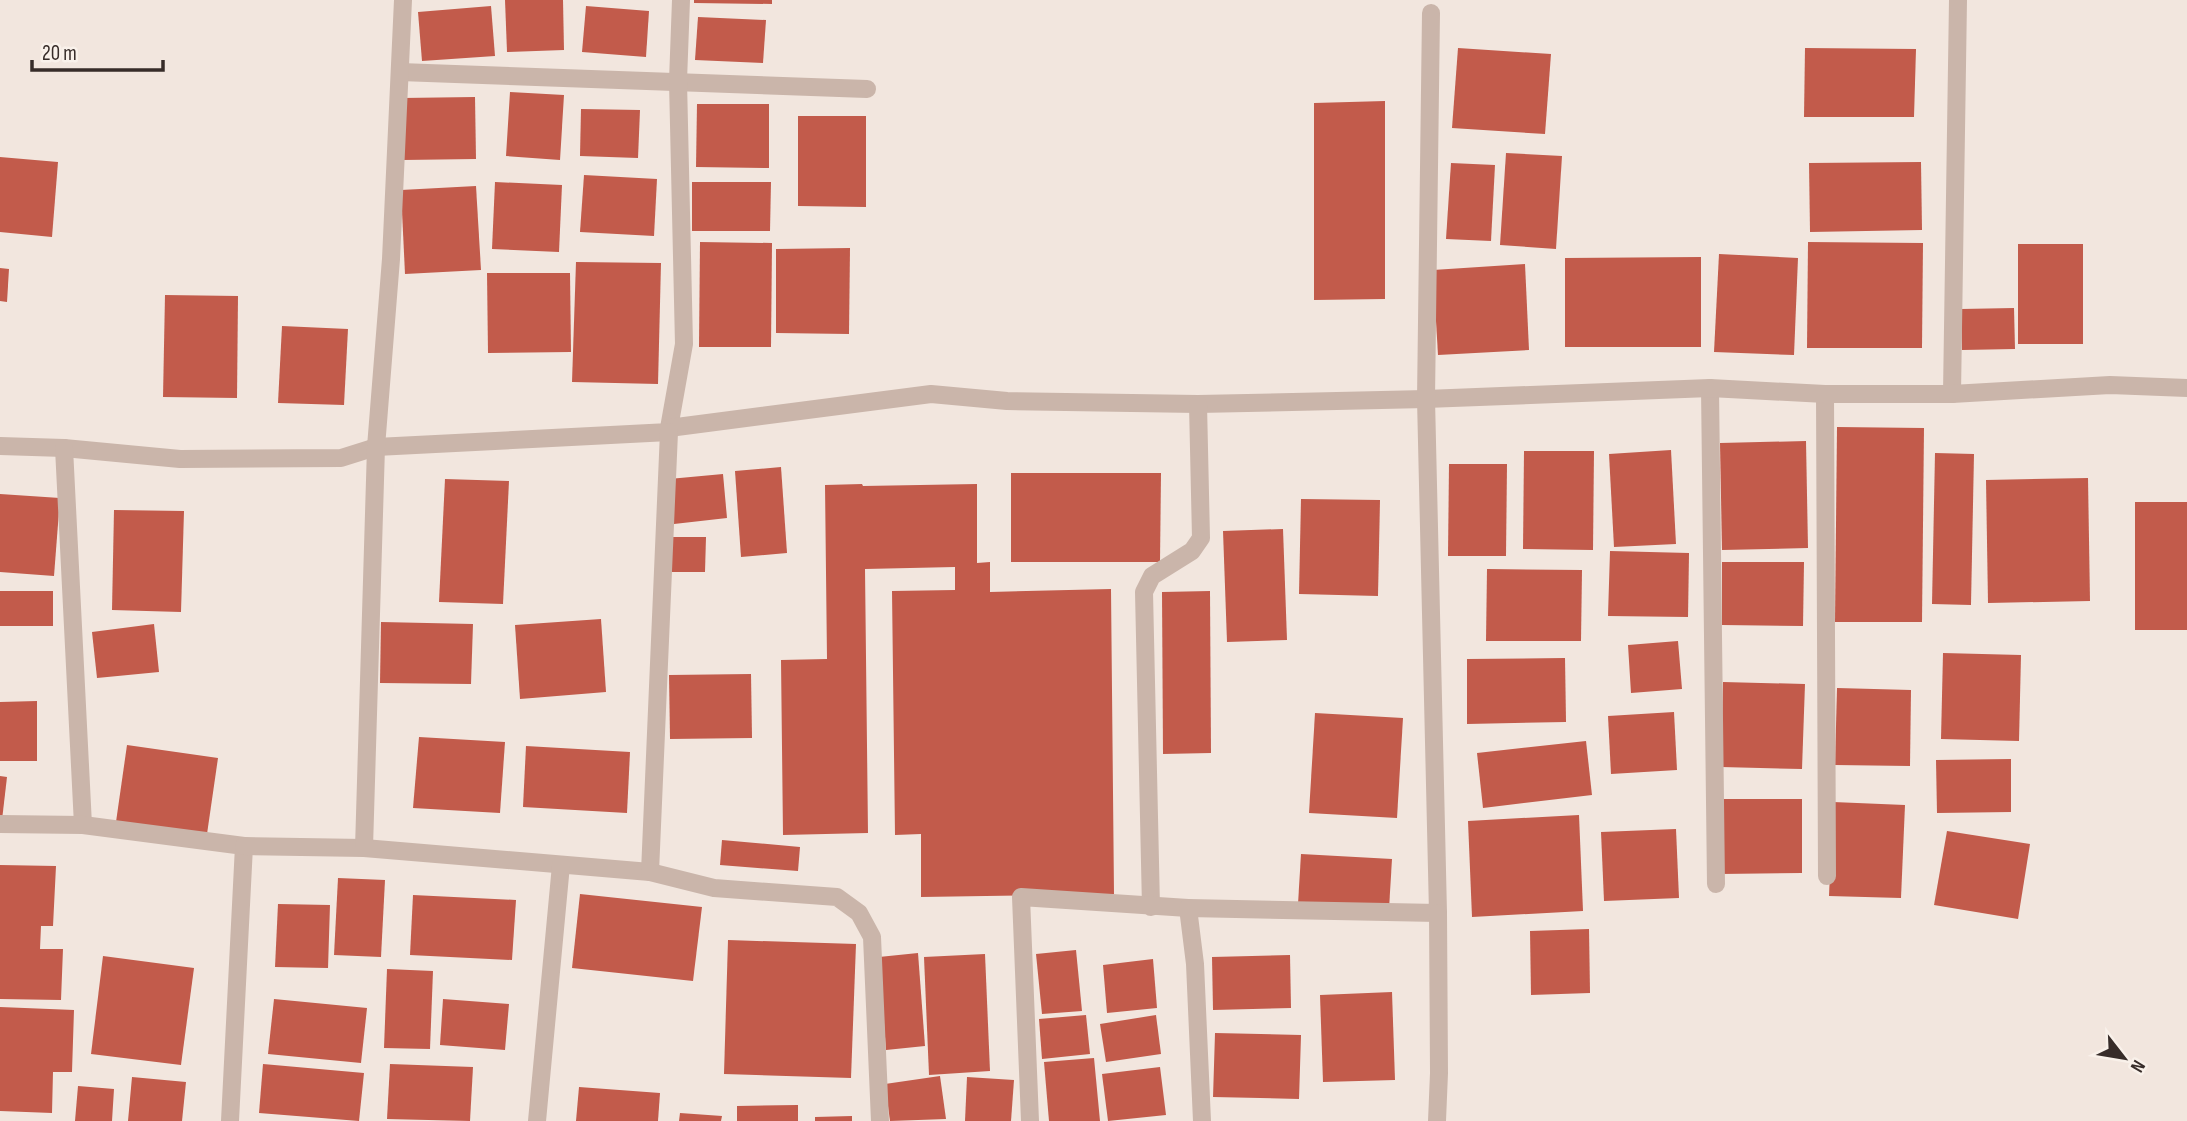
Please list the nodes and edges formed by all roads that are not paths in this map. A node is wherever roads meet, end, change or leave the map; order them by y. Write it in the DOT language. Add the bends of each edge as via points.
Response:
graph roads {
  1 [pos="403,0"];
  2 [pos="681,0"];
  3 [pos="1958,0"];
  4 [pos="1431,13"];
  5 [pos="400,72"];
  6 [pos="678,81"];
  7 [pos="867,89"];
  8 [pos="1710,388"];
  9 [pos="2187,388"];
  10 [pos="1825,394"];
  11 [pos="1952,394"];
  12 [pos="1426,399"];
  13 [pos="1198,404"];
  14 [pos="669,430"];
  15 [pos="0,446"];
  16 [pos="376,446"];
  17 [pos="64,448"];
  18 [pos="0,824"];
  19 [pos="83,825"];
  20 [pos="244,846"];
  21 [pos="364,848"];
  22 [pos="561,865"];
  23 [pos="650,872"];
  24 [pos="1827,876"];
  25 [pos="1716,884"];
  26 [pos="1151,907"];
  27 [pos="1188,908"];
  28 [pos="1438,913"];
  29 [pos="230,1121"];
  30 [pos="537,1121"];
  31 [pos="880,1121"];
  32 [pos="1030,1121"];
  33 [pos="1202,1121"];
  34 [pos="1437,1121"];
  1 -- 5 [label="street"];
  2 -- 6 [label="street"];
  3 -- 11 [label="street"];
  4 -- 12 [label="street"];
  5 -- 6 [label="street"];
  5 -- 16 [label="street"];
  6 -- 7 [label="street"];
  6 -- 14 [label="street" via="684,344"];
  8 -- 10 [label="street"];
  8 -- 12 [label="street"];
  8 -- 25 [label="street"];
  9 -- 11 [label="street" via="2110,385"];
  10 -- 11 [label="street"];
  10 -- 24 [label="street"];
  12 -- 13 [label="street"];
  12 -- 28 [label="street"];
  13 -- 14 [label="street" via="1007,401 931,394"];
  13 -- 26 [label="street" via="1201,538 1192,551 1152,576 1144,592"];
  14 -- 16 [label="street"];
  14 -- 23 [label="street"];
  15 -- 17 [label="street"];
  16 -- 17 [label="street" via="341,458 180,459"];
  16 -- 21 [label="street"];
  17 -- 19 [label="street"];
  18 -- 19 [label="street"];
  19 -- 20 [label="street"];
  20 -- 21 [label="street"];
  20 -- 29 [label="street"];
  21 -- 22 [label="street"];
  22 -- 23 [label="street"];
  22 -- 30 [label="street"];
  23 -- 31 [label="street" via="714,888 837,897 859,913 872,937"];
  26 -- 27 [label="street"];
  26 -- 32 [label="street" via="1021,897"];
  27 -- 28 [label="street"];
  27 -- 33 [label="street"];
  28 -- 34 [label="street"];
}
